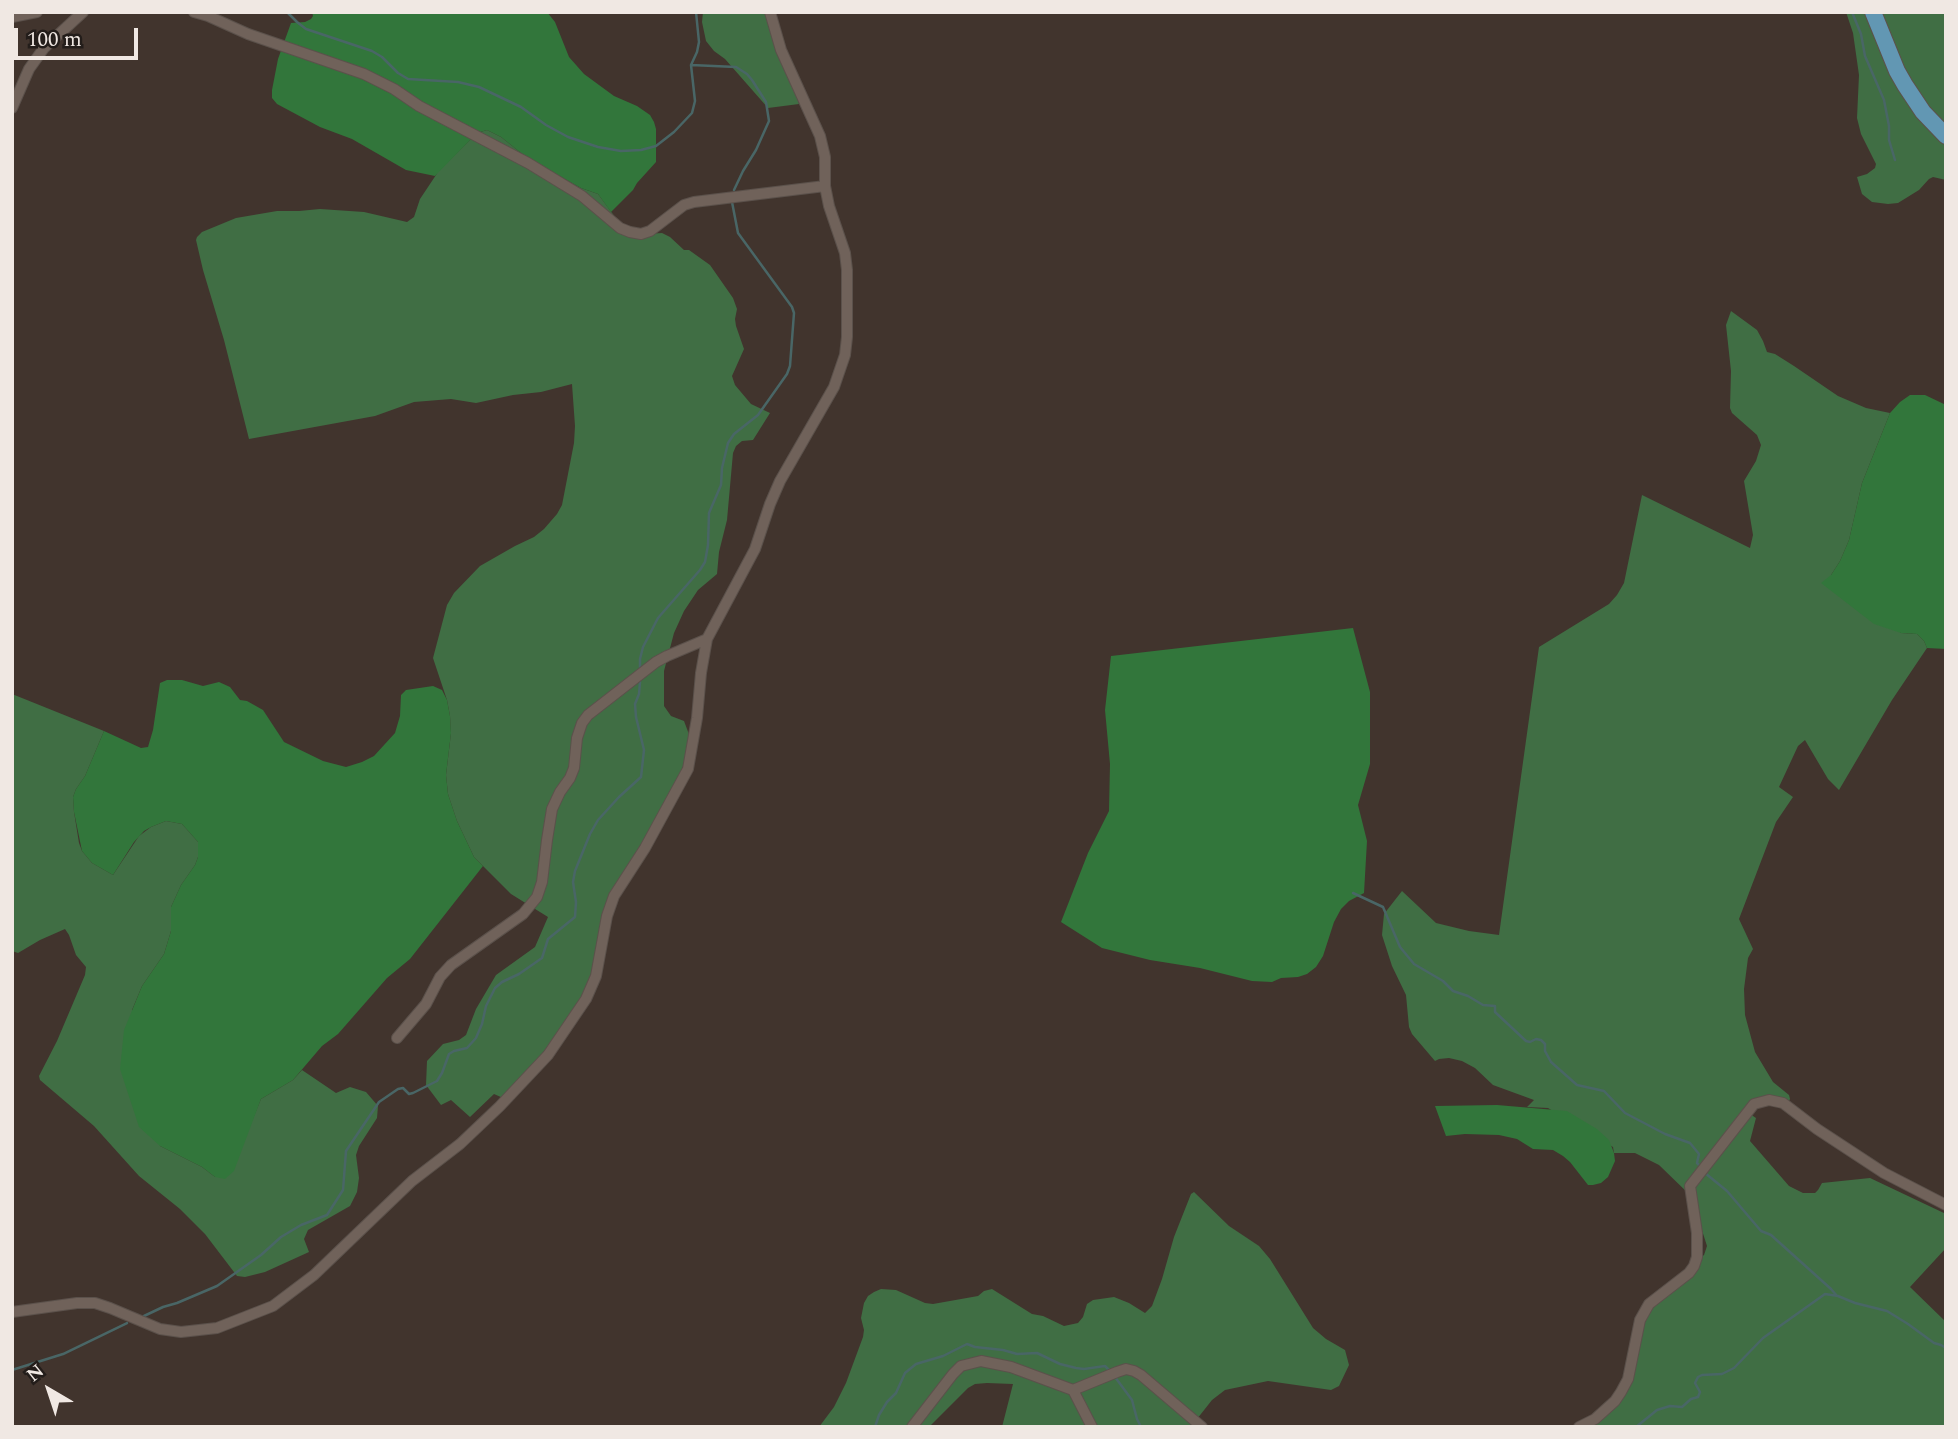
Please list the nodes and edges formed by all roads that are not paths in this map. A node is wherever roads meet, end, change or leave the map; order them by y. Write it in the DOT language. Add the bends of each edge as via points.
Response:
graph roads {
  1 [pos="37,12"];
  2 [pos="83,12"];
  3 [pos="194,12"];
  4 [pos="770,12"];
  5 [pos="1873,12"];
  6 [pos="12,17"];
  7 [pos="12,108"];
  8 [pos="1946,136"];
  9 [pos="825,186"];
  10 [pos="707,639"];
  11 [pos="397,1038"];
  12 [pos="1946,1205"];
  13 [pos="12,1312"];
  14 [pos="1073,1390"];
  15 [pos="912,1427"];
  16 [pos="1092,1427"];
  17 [pos="1202,1427"];
  18 [pos="1579,1427"];
  1 -- 6 [label="street"];
  2 -- 7 [label="street" via="44,48"];
  3 -- 9 [label="street" via="394,89 528,163 630,232 650,231 694,202"];
  4 -- 9 [label="street" via="781,50 820,136"];
  5 -- 8 [label="main road" via="1905,85"];
  9 -- 10 [label="street" via="845,253 845,355 834,387 780,481 755,549"];
  10 -- 11 [label="street" via="656,662 588,715 577,738 574,768 552,809 537,897 523,914 451,965"];
  10 -- 13 [label="street" via="688,769 614,896 596,976 586,999 548,1055 500,1106 412,1181 314,1275 273,1306 247,1318 217,1328 181,1332 160,1329 95,1303"];
  12 -- 18 [label="street" via="1884,1173 1783,1103 1754,1104 1690,1186 1697,1233 1694,1266 1649,1304 1640,1320 1625,1385 1615,1401"];
  14 -- 15 [label="street" via="1011,1367 970,1363 953,1374"];
  14 -- 16 [label="street"];
  14 -- 17 [label="street" via="1126,1369 1134,1371"];
}
